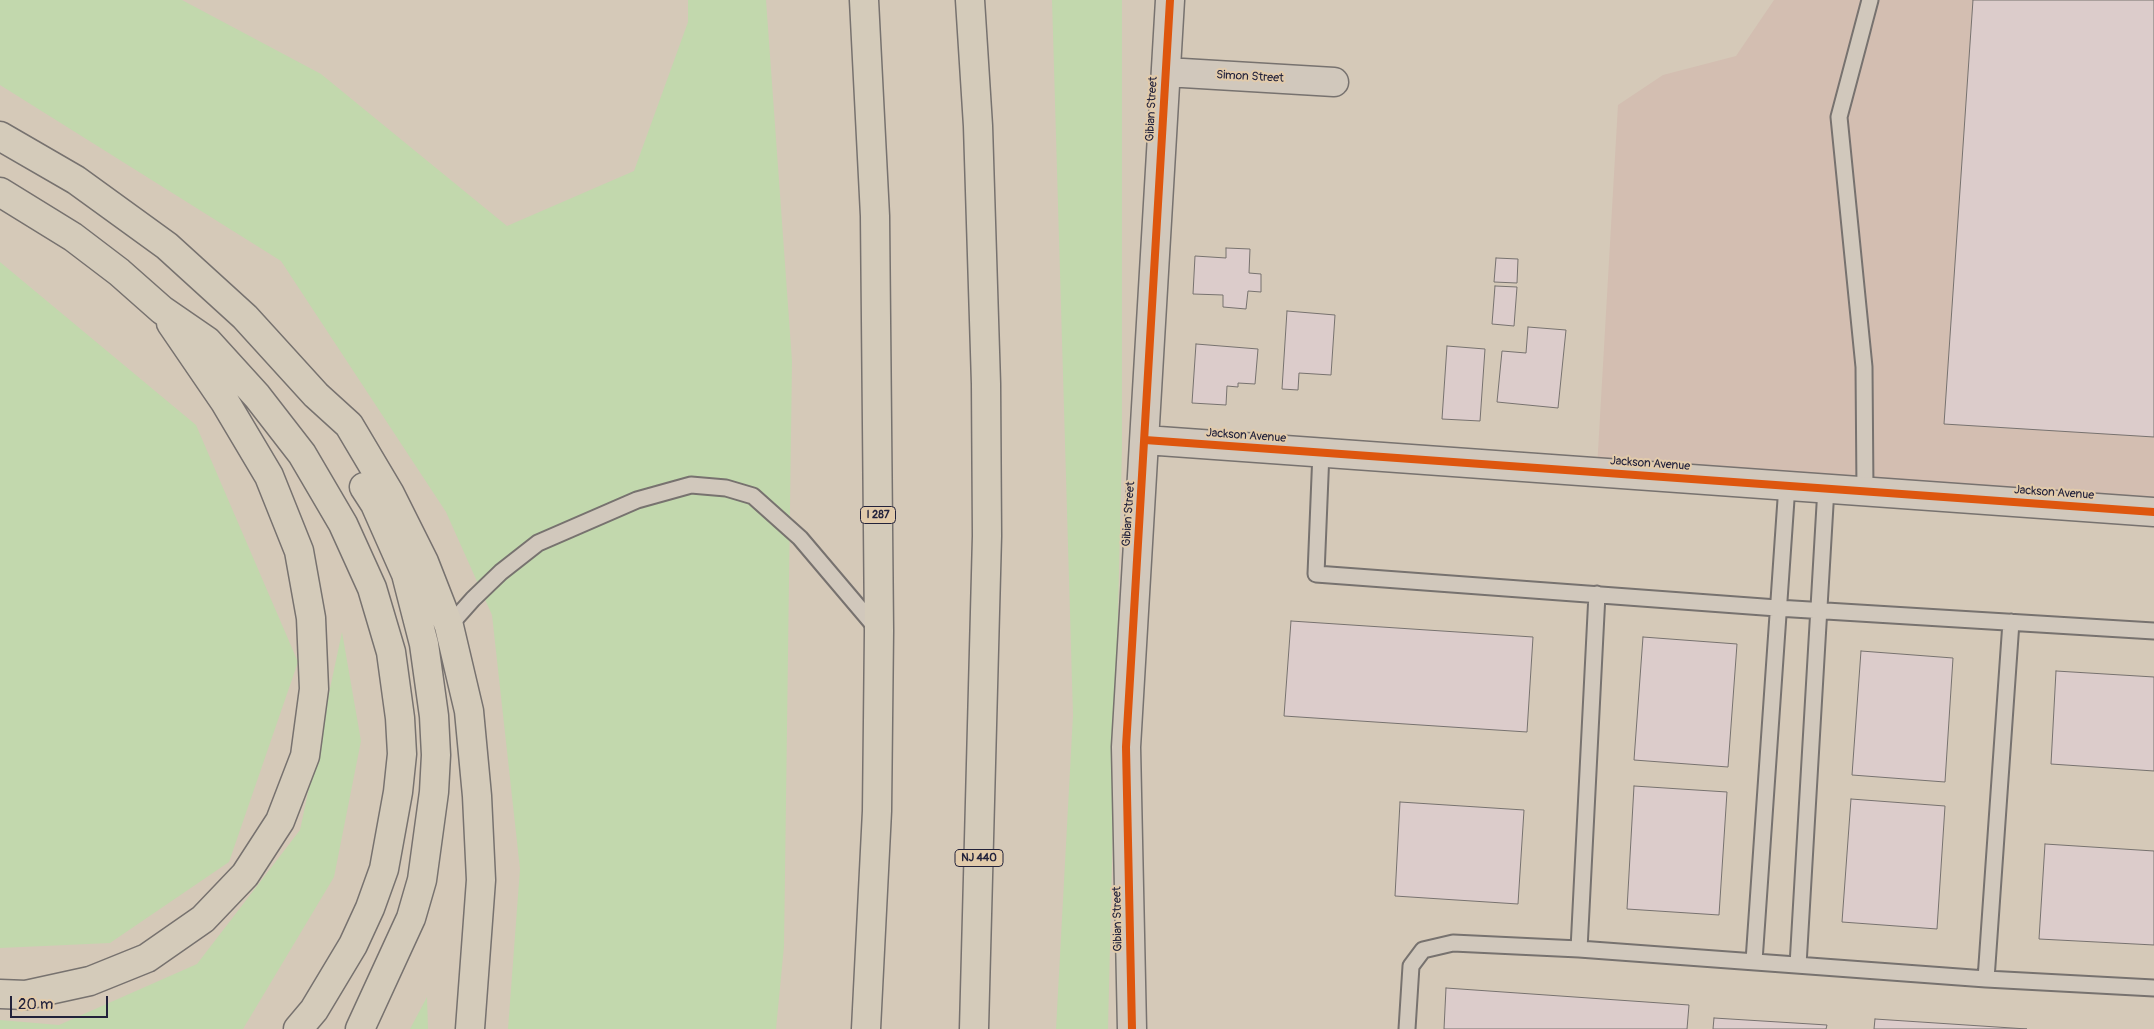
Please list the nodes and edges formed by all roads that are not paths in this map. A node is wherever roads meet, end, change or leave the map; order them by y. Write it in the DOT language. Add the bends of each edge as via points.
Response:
graph roads {
  1 [pos="864,0"];
  2 [pos="970,0"];
  3 [pos="1170,0"];
  4 [pos="1870,0"];
  5 [pos="1166,72"];
  6 [pos="1334,82"];
  7 [pos="0,136"];
  8 [pos="0,192"];
  9 [pos="162,310"];
  10 [pos="316,395"];
  11 [pos="1145,440"];
  12 [pos="1321,452"];
  13 [pos="1787,485"];
  14 [pos="1826,488"];
  15 [pos="1865,491"];
  16 [pos="2154,512"];
  17 [pos="1597,594"];
  18 [pos="1777,608"];
  19 [pos="1818,610"];
  20 [pos="2011,622"];
  21 [pos="449,626"];
  22 [pos="879,631"];
  23 [pos="2154,631"];
  24 [pos="1579,949"];
  25 [pos="1754,961"];
  26 [pos="1798,965"];
  27 [pos="1986,979"];
  28 [pos="2154,988"];
  29 [pos="0,994"];
  30 [pos="298,1029"];
  31 [pos="360,1029"];
  32 [pos="470,1029"];
  33 [pos="866,1029"];
  34 [pos="974,1029"];
  35 [pos="1132,1029"];
  36 [pos="1407,1029"];
  1 -- 22 [label="highway, I 287" via="875,216"];
  2 -- 34 [label="highway, NJ 440" via="978,126 987,536"];
  3 -- 5 [label="street, Gibian Street"];
  4 -- 15 [label="lane" via="1839,117 1864,367"];
  5 -- 6 [label="street, Simon Street"];
  5 -- 11 [label="street, Gibian Street"];
  7 -- 10 [label="highway" via="76,180 167,246 245,317"];
  8 -- 9 [label="highway" via="73,237"];
  9 -- 29 [label="highway" via="225,402 269,476 299,551 311,618 314,688 305,756 280,821 245,875 203,919 147,958 90,981 26,994"];
  9 -- 30 [label="highway" via="207,341 257,396 302,454 343,524 372,588 391,652 402,754 384,869 353,945 314,1010"];
  10 -- 21 [label="highway" via="348,425 390,494 424,562"];
  10 -- 31 [label="highway" via="335,436 375,504 406,574 424,644 434,716 434,792 422,880 404,934"];
  11 -- 12 [label="street, Jackson Avenue"];
  11 -- 35 [label="street, Gibian Street" via="1126,748"];
  12 -- 13 [label="street, Jackson Avenue"];
  12 -- 17 [label="lane" via="1316,574"];
  13 -- 14 [label="street, Jackson Avenue"];
  13 -- 18 [label="lane"];
  14 -- 15 [label="street, Jackson Avenue"];
  14 -- 19 [label="lane"];
  15 -- 16 [label="street, Jackson Avenue"];
  17 -- 18 [label="lane"];
  17 -- 24 [label="lane"];
  18 -- 19 [label="lane"];
  18 -- 25 [label="lane"];
  19 -- 20 [label="lane"];
  19 -- 26 [label="lane"];
  20 -- 23 [label="lane"];
  20 -- 27 [label="lane"];
  21 -- 22 [label="lane" via="472,599 538,543 637,500 691,485 726,488 753,496 800,538"];
  21 -- 32 [label="highway" via="469,711 478,806 481,880"];
  22 -- 33 [label="highway, I 287" via="877,811"];
  24 -- 25 [label="lane"];
  24 -- 36 [label="lane" via="1453,943 1423,950 1411,966"];
  25 -- 26 [label="lane"];
  26 -- 27 [label="lane"];
  27 -- 28 [label="lane"];
}
